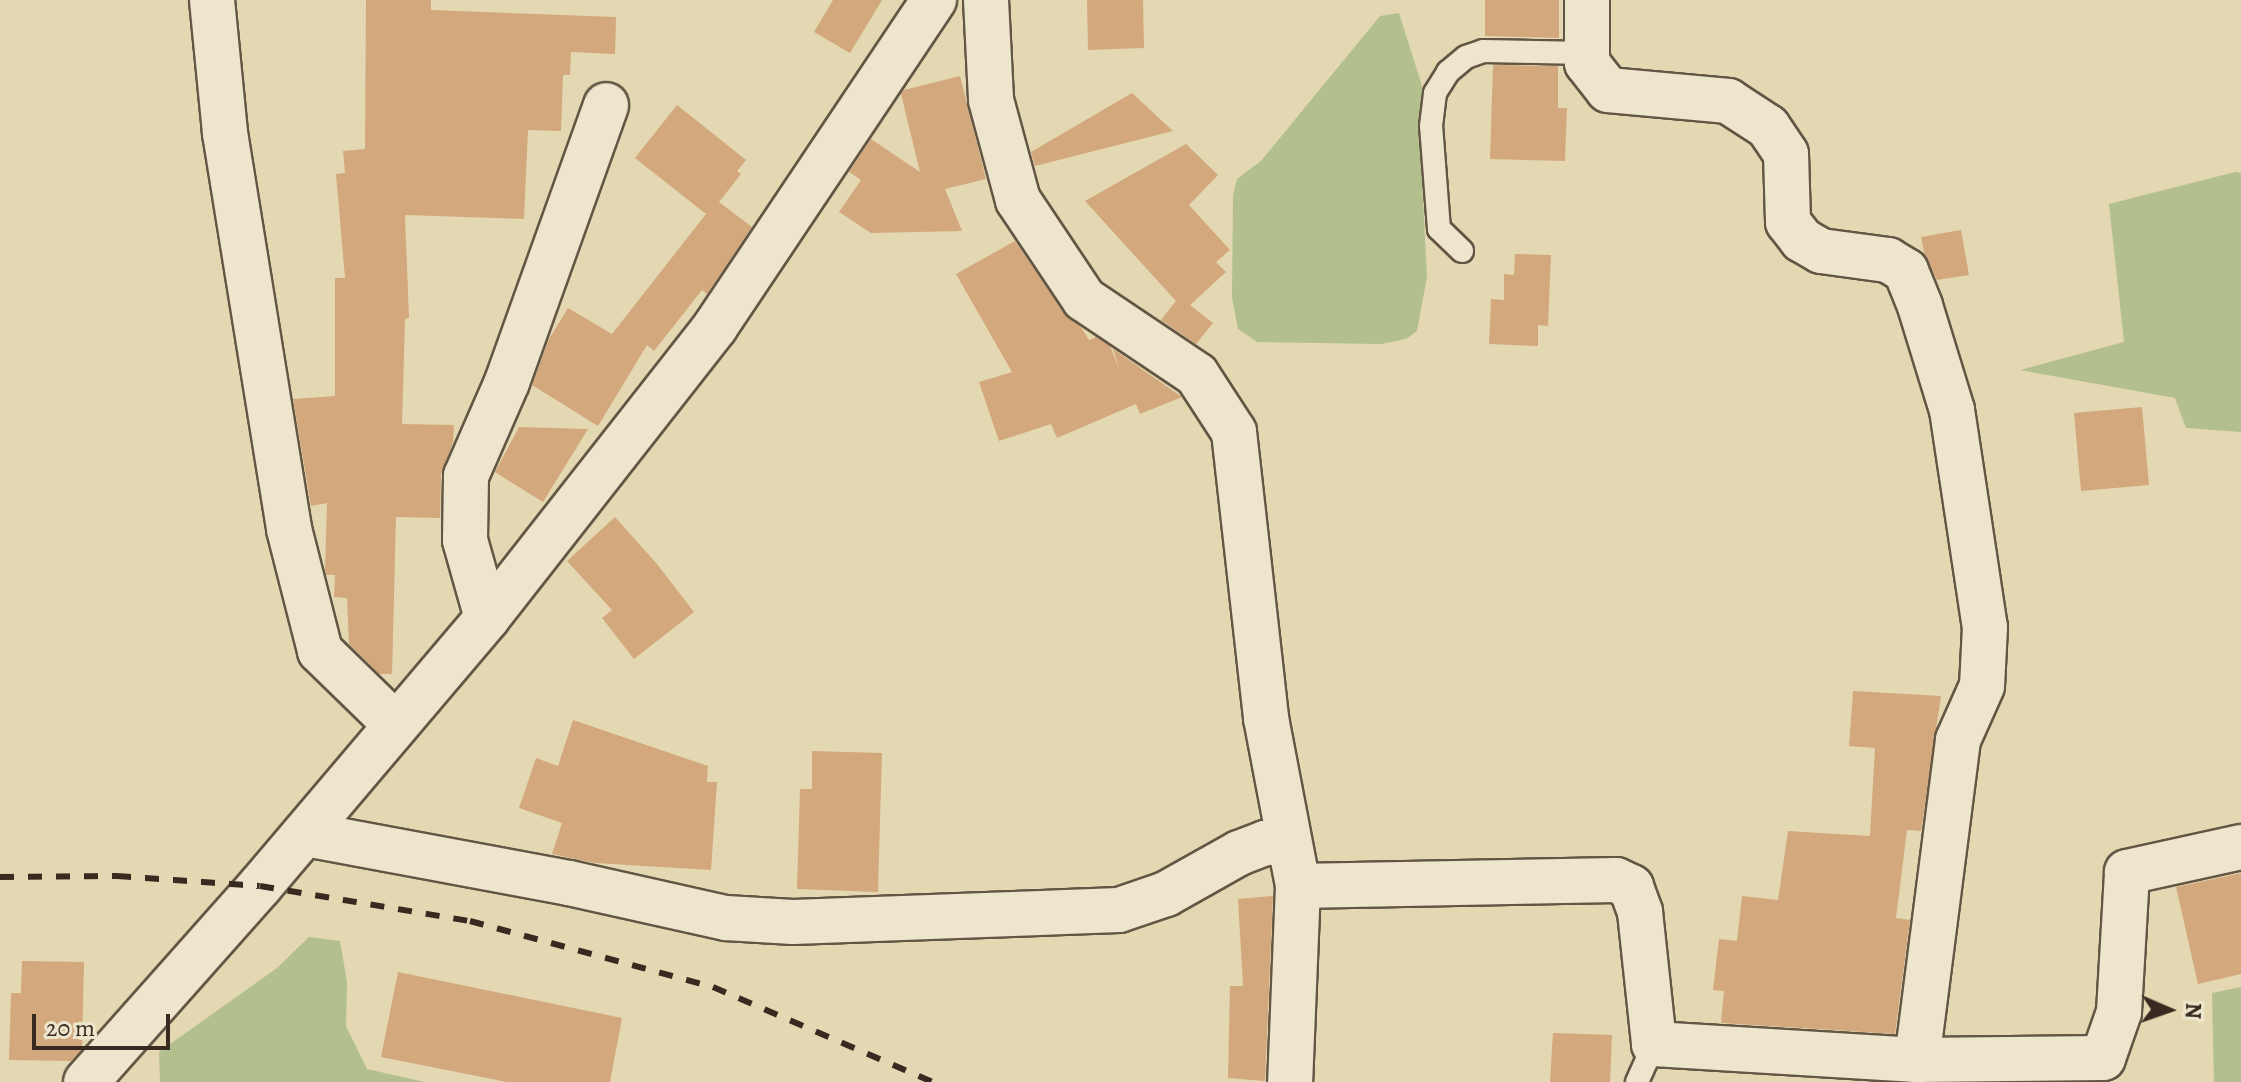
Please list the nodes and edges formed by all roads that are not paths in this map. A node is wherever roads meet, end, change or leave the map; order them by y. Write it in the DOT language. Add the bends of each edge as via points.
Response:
graph roads {
  1 [pos="212,0"];
  2 [pos="934,0"];
  3 [pos="986,0"];
  4 [pos="1587,0"];
  5 [pos="1587,53"];
  6 [pos="606,105"];
  7 [pos="1462,251"];
  8 [pos="487,618"];
  9 [pos="396,725"];
  10 [pos="305,834"];
  11 [pos="1289,842"];
  12 [pos="2241,847"];
  13 [pos="1298,886"];
  14 [pos="1917,1060"];
  15 [pos="1646,1063"];
  16 [pos="86,1082"];
  17 [pos="1290,1082"];
  1 -- 9 [label="street" via="225,133 289,529 320,651"];
  2 -- 8 [label="street" via="715,327"];
  3 -- 11 [label="street" via="991,100 1018,200 1084,299 1197,375 1234,432 1266,718"];
  4 -- 5 [label="street"];
  5 -- 7 [label="lane" via="1483,51 1448,72 1435,93 1431,126 1439,229"];
  5 -- 14 [label="street" via="1587,63 1608,90 1728,101 1768,127 1786,154 1788,222 1802,240 1821,251 1888,260 1906,271 1920,306 1952,410 1985,627 1982,686 1958,740"];
  6 -- 8 [label="street" via="507,382 466,476 465,540"];
  8 -- 9 [label="street"];
  9 -- 10 [label="street"];
  10 -- 11 [label="street" via="726,918 793,922 1119,910 1166,894 1239,853 1265,843"];
  10 -- 16 [label="street"];
  11 -- 13 [label="street"];
  12 -- 14 [label="street" via="2127,872 2119,1012 2103,1058"];
  13 -- 15 [label="street" via="1616,880 1631,887 1640,912"];
  13 -- 17 [label="street"];
  14 -- 15 [label="street"];
}
